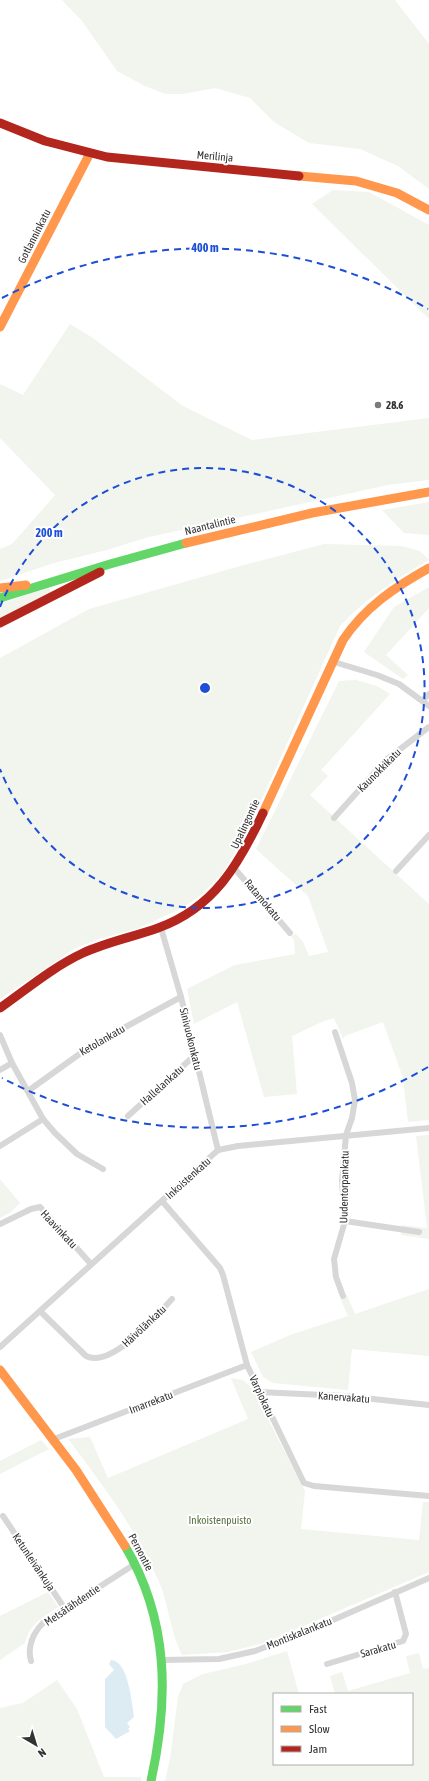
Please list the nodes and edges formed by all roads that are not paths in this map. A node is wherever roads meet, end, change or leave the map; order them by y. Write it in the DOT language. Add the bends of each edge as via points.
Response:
graph roads {
  1 [pos="0,123"];
  2 [pos="89,155"];
  3 [pos="429,210"];
  4 [pos="0,327"];
  5 [pos="429,492"];
  6 [pos="122,561"];
  7 [pos="429,568"];
  8 [pos="49,582"];
  9 [pos="0,588"];
  10 [pos="0,598"];
  11 [pos="0,623"];
  12 [pos="334,662"];
  13 [pos="429,694"];
  14 [pos="423,700"];
  15 [pos="429,706"];
  16 [pos="429,727"];
  17 [pos="334,818"];
  18 [pos="429,834"];
  19 [pos="234,869"];
  20 [pos="396,871"];
  21 [pos="160,928"];
  22 [pos="290,932"];
  23 [pos="180,997"];
  24 [pos="0,1008"];
  25 [pos="335,1032"];
  26 [pos="0,1035"];
  27 [pos="195,1055"];
  28 [pos="12,1063"];
  29 [pos="0,1070"];
  30 [pos="28,1091"];
  31 [pos="128,1116"];
  32 [pos="43,1119"];
  33 [pos="429,1128"];
  34 [pos="346,1135"];
  35 [pos="0,1146"];
  36 [pos="218,1150"];
  37 [pos="103,1169"];
  38 [pos="162,1201"];
  39 [pos="345,1221"];
  40 [pos="0,1224"];
  41 [pos="419,1232"];
  42 [pos="91,1264"];
  43 [pos="343,1296"];
  44 [pos="172,1299"];
  45 [pos="40,1311"];
  46 [pos="0,1347"];
  47 [pos="247,1365"];
  48 [pos="0,1370"];
  49 [pos="259,1392"];
  50 [pos="429,1405"];
  51 [pos="54,1440"];
  52 [pos="429,1496"];
  53 [pos="3,1516"];
  54 [pos="135,1564"];
  55 [pos="429,1578"];
  56 [pos="396,1592"];
  57 [pos="65,1608"];
  58 [pos="161,1660"];
  59 [pos="31,1661"];
  60 [pos="327,1664"];
  61 [pos="151,1781"];
  1 -- 2 [label="street, Merilinja" via="33,138"];
  2 -- 3 [label="street, Merilinja" via="356,181 397,193"];
  2 -- 4 [label="street, Gotlanninkatu"];
  5 -- 6 [label="street, Naantalintie" via="296,517"];
  6 -- 8 [label="street, Naantalintie"];
  6 -- 11 [label="street"];
  7 -- 12 [label="street, Upalingontie" via="389,591 364,612 350,627"];
  8 -- 9 [label="street"];
  8 -- 10 [label="street, Naantalintie"];
  12 -- 14 [label="street" via="399,684"];
  12 -- 19 [label="street, Upalingontie" via="255,832"];
  13 -- 14 [label="street"];
  14 -- 15 [label="street"];
  16 -- 17 [label="street, Kaunokkikatu" via="386,760"];
  18 -- 20 [label="street"];
  19 -- 21 [label="street, Upalingontie" via="195,908"];
  19 -- 22 [label="street, Ratamokatu"];
  21 -- 23 [label="street, Sinivuokonkatu"];
  21 -- 24 [label="street, Upalingontie" via="83,953"];
  23 -- 27 [label="street, Sinivuokonkatu"];
  23 -- 30 [label="street, Ketolankatu" via="92,1045"];
  25 -- 34 [label="street, Uudentorpankatu" via="355,1100"];
  26 -- 28 [label="street"];
  27 -- 31 [label="street, Hallelankatu"];
  27 -- 36 [label="street, Sinivuokonkatu"];
  28 -- 29 [label="street"];
  28 -- 30 [label="street"];
  30 -- 32 [label="street"];
  32 -- 35 [label="street"];
  32 -- 37 [label="street" via="77,1154"];
  33 -- 34 [label="street, Inkoistenkatu"];
  34 -- 36 [label="street, Inkoistenkatu"];
  34 -- 39 [label="street, Uudentorpankatu" via="342,1181"];
  36 -- 38 [label="street, Inkoistenkatu"];
  38 -- 42 [label="street, Inkoistenkatu"];
  38 -- 47 [label="street, Varpiokatu" via="220,1268"];
  39 -- 41 [label="street"];
  39 -- 43 [label="street, Uudentorpankatu" via="334,1260 336,1277"];
  40 -- 42 [label="street, Haavinkatu" via="40,1207"];
  42 -- 45 [label="street, Inkoistenkatu"];
  44 -- 45 [label="street, Häivölänkatu" via="125,1345 95,1359 86,1356"];
  45 -- 46 [label="street, Inkoistenkatu"];
  47 -- 49 [label="street, Varpiokatu"];
  47 -- 51 [label="street, Imarrekatu"];
  48 -- 51 [label="street, Pernontie"];
  49 -- 50 [label="street, Kanervakatu" via="345,1396"];
  49 -- 52 [label="street, Varpiokatu" via="304,1483"];
  51 -- 54 [label="street, Pernontie" via="101,1506"];
  53 -- 57 [label="street, Ketunleivänkuja"];
  54 -- 57 [label="street, Metsätähdentie"];
  54 -- 58 [label="street, Pernontie" via="151,1605"];
  55 -- 56 [label="street, Montiskalankatu"];
  56 -- 58 [label="street, Montiskalankatu" via="255,1651 219,1658"];
  56 -- 60 [label="street, Sarakatu" via="406,1634 403,1641"];
  57 -- 59 [label="street, Metsätähdentie" via="38,1629 30,1644"];
  58 -- 61 [label="street, Pernontie" via="160,1724"];
}
